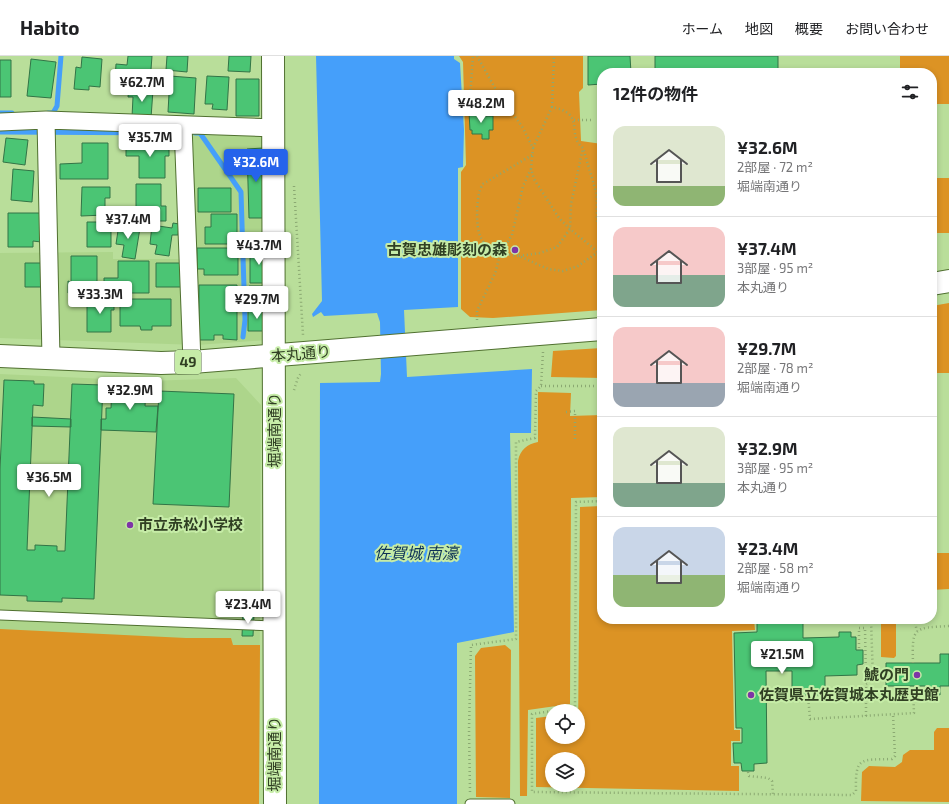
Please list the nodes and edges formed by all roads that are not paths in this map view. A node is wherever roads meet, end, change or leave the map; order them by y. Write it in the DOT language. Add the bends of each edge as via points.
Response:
graph roads {
  1 [pos="273,56"];
  2 [pos="0,122"];
  3 [pos="46,128"];
  4 [pos="274,128"];
  5 [pos="184,132"];
  6 [pos="949,281"];
  7 [pos="937,283"];
  8 [pos="597,329"];
  9 [pos="0,356"];
  10 [pos="275,357"];
  11 [pos="51,358"];
  12 [pos="192,362"];
  13 [pos="0,615"];
  14 [pos="275,626"];
  15 [pos="275,804"];
  16 [pos="470,804"];
  17 [pos="510,804"];
  1 -- 4 [label="street, 堀端南通り"];
  2 -- 3 [label="street"];
  3 -- 5 [label="street"];
  3 -- 11 [label="street"];
  4 -- 5 [label="street"];
  4 -- 10 [label="street, 堀端南通り"];
  5 -- 12 [label="street"];
  6 -- 7 [label="street"];
  8 -- 10 [label="street, 本丸通り / 49"];
  9 -- 11 [label="street, 本丸通り / 49"];
  10 -- 12 [label="street, 本丸通り / 49"];
  10 -- 14 [label="street, 堀端南通り"];
  11 -- 12 [label="street, 本丸通り / 49"];
  13 -- 14 [label="lane"];
  14 -- 15 [label="street, 堀端南通り"];
  16 -- 17 [label="lane"];
}
